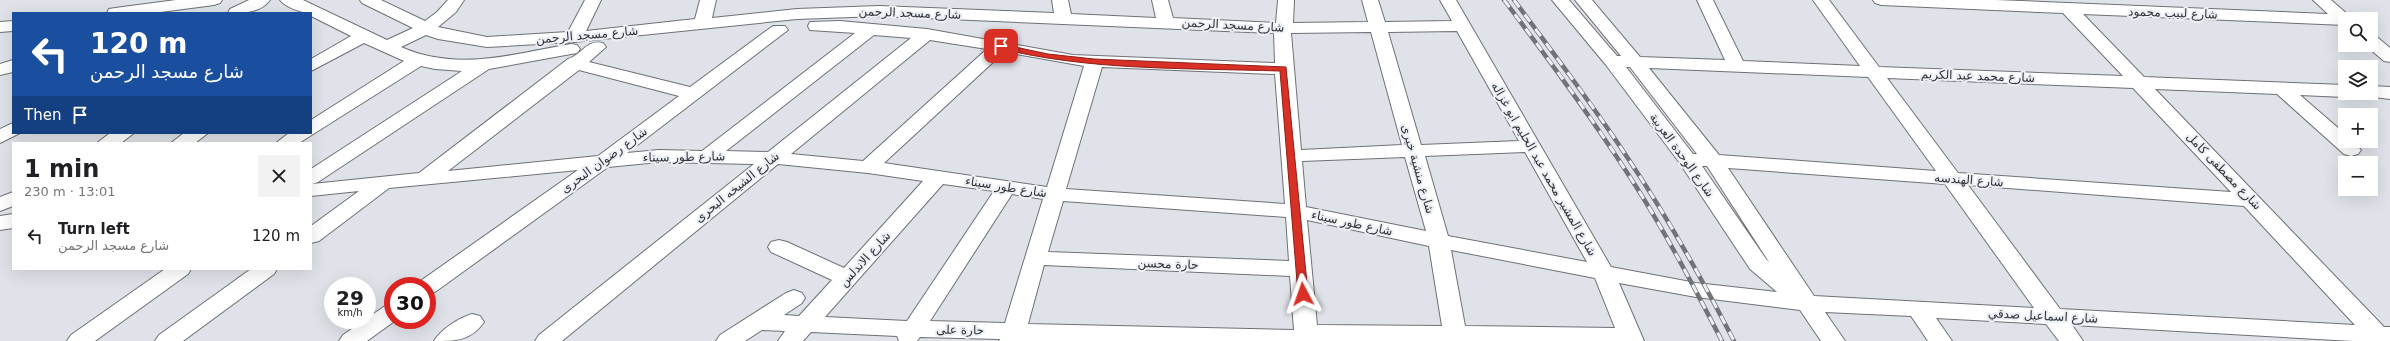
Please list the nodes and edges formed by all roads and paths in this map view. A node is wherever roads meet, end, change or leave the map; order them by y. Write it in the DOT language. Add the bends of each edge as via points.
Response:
graph roads {
  1 [pos="121,0"];
  2 [pos="214,0"];
  3 [pos="262,0"];
  4 [pos="368,0"];
  5 [pos="456,0"];
  6 [pos="593,0"];
  7 [pos="708,0"];
  8 [pos="1060,0"];
  9 [pos="1160,0"];
  10 [pos="1286,0"];
  11 [pos="1370,0"];
  12 [pos="1448,0"];
  13 [pos="1560,0"];
  14 [pos="1583,0"];
  15 [pos="1705,0"];
  16 [pos="1821,0"];
  17 [pos="1881,0"];
  18 [pos="2186,0"];
  19 [pos="2321,0"];
  20 [pos="299,1"];
  21 [pos="181,2"];
  22 [pos="878,5"];
  23 [pos="926,6"];
  24 [pos="798,7"];
  25 [pos="994,8"];
  26 [pos="2068,8"];
  27 [pos="114,12"];
  28 [pos="119,12"];
  29 [pos="238,12"];
  30 [pos="2201,14"];
  31 [pos="2338,14"];
  32 [pos="328,17"];
  33 [pos="1063,19"];
  34 [pos="2338,20"];
  35 [pos="1165,22"];
  36 [pos="702,25"];
  37 [pos="12,26"];
  38 [pos="312,26"];
  39 [pos="1462,26"];
  40 [pos="0,28"];
  41 [pos="1283,28"];
  42 [pos="1378,28"];
  43 [pos="425,29"];
  44 [pos="871,29"];
  45 [pos="779,30"];
  46 [pos="928,34"];
  47 [pos="365,35"];
  48 [pos="574,37"];
  49 [pos="389,46"];
  50 [pos="999,46"];
  51 [pos="597,47"];
  52 [pos="2378,47"];
  53 [pos="2390,57"];
  54 [pos="418,60"];
  55 [pos="1612,61"];
  56 [pos="1094,62"];
  57 [pos="1636,62"];
  58 [pos="574,63"];
  59 [pos="484,64"];
  60 [pos="312,65"];
  61 [pos="1738,66"];
  62 [pos="1284,69"];
  63 [pos="1873,72"];
  64 [pos="2139,83"];
  65 [pos="2283,89"];
  66 [pos="2338,91"];
  67 [pos="2378,92"];
  68 [pos="2390,93"];
  69 [pos="694,94"];
  70 [pos="312,127"];
  71 [pos="12,130"];
  72 [pos="122,134"];
  73 [pos="196,134"];
  74 [pos="300,134"];
  75 [pos="0,136"];
  76 [pos="109,142"];
  77 [pos="183,142"];
  78 [pos="288,142"];
  79 [pos="1531,146"];
  80 [pos="2351,150"];
  81 [pos="1413,151"];
  82 [pos="708,156"];
  83 [pos="1290,156"];
  84 [pos="773,158"];
  85 [pos="1687,159"];
  86 [pos="605,160"];
  87 [pos="1713,161"];
  88 [pos="868,167"];
  89 [pos="939,176"];
  90 [pos="312,177"];
  91 [pos="1951,178"];
  92 [pos="424,179"];
  93 [pos="383,183"];
  94 [pos="1007,187"];
  95 [pos="312,190"];
  96 [pos="1053,194"];
  97 [pos="12,199"];
  98 [pos="2251,200"];
  99 [pos="0,205"];
  100 [pos="1296,211"];
  101 [pos="12,222"];
  102 [pos="0,223"];
  103 [pos="312,235"];
  104 [pos="1439,241"];
  105 [pos="779,247"];
  106 [pos="1036,258"];
  107 [pos="1301,269"];
  108 [pos="179,270"];
  109 [pos="265,270"];
  110 [pos="1604,273"];
  111 [pos="847,278"];
  112 [pos="436,281"];
  113 [pos="1696,290"];
  114 [pos="794,298"];
  115 [pos="1809,303"];
  116 [pos="1918,309"];
  117 [pos="384,317"];
  118 [pos="2052,317"];
  119 [pos="472,322"];
  120 [pos="758,322"];
  121 [pos="797,333"];
  122 [pos="909,335"];
  123 [pos="1012,336"];
  124 [pos="1307,338"];
  125 [pos="1456,338"];
  126 [pos="1631,338"];
  127 [pos="2386,338"];
  128 [pos="79,341"];
  129 [pos="167,341"];
  130 [pos="351,341"];
  131 [pos="446,341"];
  132 [pos="547,341"];
  133 [pos="728,341"];
  134 [pos="1833,341"];
  135 [pos="1940,341"];
  136 [pos="2071,341"];
  1 -- 27 [label="street"];
  2 -- 21 [label="street"];
  3 -- 29 [label="street"];
  4 -- 43 [label="street, شارع مسجد الرحمن"];
  5 -- 43 [label="street" via="451,8"];
  6 -- 48 [label="street"];
  7 -- 36 [label="street"];
  8 -- 33 [label="street"];
  9 -- 35 [label="street"];
  10 -- 41 [label="street"];
  11 -- 42 [label="street, شارع منشية خيرى"];
  12 -- 39 [label="street, شارع المشير محمد عبد الحليم ابو غزاله"];
  13 -- 55 [label="street, شارع الوحدة العربية"];
  14 -- 57 [label="street, شارع الوحدة العربية"];
  15 -- 61 [label="street"];
  16 -- 63 [label="street"];
  17 -- 26 [label="street, شارع لبيب محمود"];
  18 -- 30 [label="street"];
  19 -- 31 [label="street"];
  20 -- 32 [label="street, شارع مسجد الرحمن"];
  21 -- 28 [label="street"];
  22 -- 23 [label="street, شارع مسجد الرحمن"];
  22 -- 24 [label="street, شارع مسجد الرحمن"];
  23 -- 25 [label="street, شارع مسجد الرحمن"];
  24 -- 36 [label="street, شارع مسجد الرحمن"];
  25 -- 33 [label="street, شارع مسجد الرحمن"];
  25 -- 50 [label="street"];
  26 -- 30 [label="street, شارع لبيب محمود"];
  26 -- 64 [label="street, شارع مصطفى كامل"];
  30 -- 34 [label="street, شارع لبيب محمود"];
  32 -- 38 [label="street"];
  32 -- 47 [label="street, شارع مسجد الرحمن"];
  33 -- 35 [label="street, شارع مسجد الرحمن"];
  35 -- 41 [label="street, شارع مسجد الرحمن"];
  36 -- 48 [label="street, شارع مسجد الرحمن"];
  37 -- 40 [label="street"];
  39 -- 42 [label="street, شارع مسجد الرحمن"];
  39 -- 79 [label="street, شارع المشير محمد عبد الحليم ابو غزاله"];
  41 -- 42 [label="street, شارع مسجد الرحمن"];
  41 -- 62 [label="street"];
  42 -- 81 [label="street, شارع منشية خيرى"];
  43 -- 48 [label="street, شارع مسجد الرحمن" via="438,34 487,42"];
  43 -- 49 [label="street"];
  44 -- 45 [label="street, شارع مسجد الرحمن" via="819,26"];
  44 -- 46 [label="street, شارع مسجد الرحمن"];
  44 -- 82 [label="street"];
  45 -- 51 [label="street, شارع مسجد الرحمن"];
  45 -- 69 [label="street, شارع رضوان البحرى"];
  46 -- 50 [label="street, شارع مسجد الرحمن"];
  46 -- 84 [label="street, شارع الشيخه البحرى"];
  47 -- 49 [label="street, شارع مسجد الرحمن"];
  47 -- 60 [label="street"];
  49 -- 54 [label="street, شارع مسجد الرحمن"];
  50 -- 56 [label="street, شارع مسجد الرحمن" via="1048,57"];
  50 -- 88 [label="street"];
  51 -- 58 [label="street"];
  51 -- 59 [label="street, شارع مسجد الرحمن" via="570,49"];
  52 -- 53 [label="street"];
  54 -- 59 [label="street, شارع مسجد الرحمن" via="461,65"];
  54 -- 70 [label="street"];
  55 -- 57 [label="street, شارع محمد عبد الكريم"];
  55 -- 85 [label="street, شارع الوحدة العربية"];
  56 -- 62 [label="street, شارع مسجد الرحمن"];
  56 -- 96 [label="street"];
  57 -- 61 [label="street, شارع محمد عبد الكريم"];
  57 -- 87 [label="street, شارع الوحدة العربية"];
  58 -- 69 [label="street"];
  58 -- 92 [label="street"];
  59 -- 90 [label="street"];
  61 -- 63 [label="street, شارع محمد عبد الكريم"];
  62 -- 83 [label="street"];
  63 -- 64 [label="street, شارع محمد عبد الكريم"];
  63 -- 91 [label="street"];
  64 -- 65 [label="street, شارع محمد عبد الكريم"];
  64 -- 98 [label="street, شارع مصطفى كامل"];
  65 -- 66 [label="street, شارع محمد عبد الكريم"];
  65 -- 80 [label="street"];
  67 -- 68 [label="street"];
  69 -- 86 [label="street, شارع رضوان البحرى"];
  71 -- 75 [label="street"];
  72 -- 76 [label="street"];
  73 -- 77 [label="street"];
  74 -- 78 [label="street"];
  79 -- 81 [label="street"];
  79 -- 110 [label="street, شارع المشير محمد عبد الحليم ابو غزاله"];
  81 -- 83 [label="street"];
  81 -- 104 [label="street, شارع منشية خيرى"];
  82 -- 84 [label="street, شارع طور سيناء"];
  82 -- 86 [label="street, شارع طور سيناء"];
  83 -- 100 [label="street"];
  84 -- 88 [label="street, شارع طور سيناء"];
  84 -- 132 [label="street, شارع الشيخه البحرى"];
  85 -- 87 [label="street, شارع الهندسه"];
  85 -- 115 [label="street, شارع الوحدة العربية" via="1758,264 1774,280"];
  86 -- 92 [label="street, شارع طور سيناء"];
  86 -- 112 [label="street, شارع رضوان البحرى"];
  87 -- 91 [label="street, شارع الهندسه"];
  87 -- 115 [label="street, شارع الوحدة العربية"];
  88 -- 89 [label="street, شارع طور سيناء"];
  89 -- 94 [label="street, شارع طور سيناء"];
  89 -- 111 [label="street, شارع الاندلس"];
  91 -- 98 [label="street, شارع الهندسه"];
  91 -- 118 [label="street"];
  92 -- 93 [label="street, شارع طور سيناء"];
  93 -- 95 [label="street, شارع طور سيناء"];
  93 -- 103 [label="street"];
  94 -- 96 [label="street, شارع طور سيناء"];
  94 -- 122 [label="street"];
  96 -- 100 [label="street, شارع طور سيناء"];
  96 -- 106 [label="street"];
  97 -- 99 [label="street"];
  98 -- 127 [label="street, شارع مصطفى كامل"];
  100 -- 104 [label="street, شارع طور سيناء"];
  100 -- 107 [label="street"];
  101 -- 102 [label="street"];
  104 -- 110 [label="street, شارع طور سيناء"];
  104 -- 125 [label="street, شارع منشية خيرى"];
  105 -- 111 [label="street"];
  106 -- 107 [label="street, حارة محسن"];
  106 -- 123 [label="street"];
  107 -- 124 [label="street"];
  108 -- 128 [label="street"];
  109 -- 129 [label="street"];
  110 -- 113 [label="street, شارع طور سيناء"];
  110 -- 126 [label="street, شارع المشير محمد عبد الحليم ابو غزاله"];
  111 -- 121 [label="street, شارع الاندلس"];
  113 -- 115 [label="street, شارع اسماعيل صدقي"];
  114 -- 120 [label="street"];
  115 -- 116 [label="street, شارع اسماعيل صدقي"];
  115 -- 134 [label="street, شارع الوحدة العربية"];
  116 -- 118 [label="street, شارع اسماعيل صدقي"];
  116 -- 135 [label="street"];
  117 -- 130 [label="street"];
  118 -- 127 [label="street, شارع اسماعيل صدقي"];
  118 -- 136 [label="street"];
  119 -- 131 [label="street"];
  120 -- 121 [label="street, حارة على"];
  120 -- 133 [label="street"];
  121 -- 122 [label="street, حارة على"];
  122 -- 123 [label="street, حارة على"];
  123 -- 124 [label="street, حارة على"];
  124 -- 125 [label="street, حارة على"];
  125 -- 126 [label="street, حارة على"];
}
